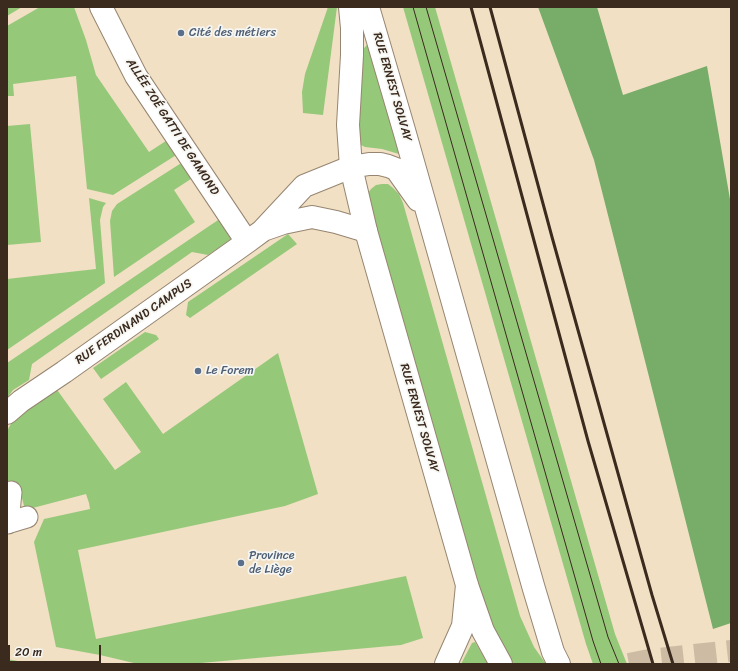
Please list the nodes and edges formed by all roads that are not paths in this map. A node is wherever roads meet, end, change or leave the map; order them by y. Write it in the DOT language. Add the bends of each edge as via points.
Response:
graph roads {
  1 [pos="350,7"];
  2 [pos="368,7"];
  3 [pos="101,8"];
  4 [pos="351,167"];
  5 [pos="428,214"];
  6 [pos="366,231"];
  7 [pos="254,236"];
  8 [pos="7,413"];
  9 [pos="11,492"];
  10 [pos="14,521"];
  11 [pos="467,585"];
  12 [pos="446,664"];
  13 [pos="501,664"];
  14 [pos="559,664"];
  1 -- 4 [label="main road, RUE ERNEST SOLVAY" via="352,55 348,125"];
  2 -- 5 [label="main road, RUE ERNEST SOLVAY"];
  3 -- 7 [label="main road, ALLÉE ZOÉ GATTI DE GAMOND" via="136,76"];
  4 -- 5 [label="main road, RUE ERNEST SOLVAY" via="380,164 396,169"];
  4 -- 6 [label="main road, RUE ERNEST SOLVAY"];
  4 -- 7 [label="main road" via="304,186"];
  5 -- 14 [label="main road, RUE ERNEST SOLVAY" via="534,589"];
  6 -- 7 [label="main road" via="312,217 283,223"];
  6 -- 11 [label="main road, RUE ERNEST SOLVAY"];
  7 -- 8 [label="main road, RUE FERDINAND CAMPUS" via="21,400"];
  9 -- 10 [label="street"];
  11 -- 12 [label="main road" via="463,626"];
  11 -- 13 [label="main road, RUE ERNEST SOLVAY" via="483,631"];
}
